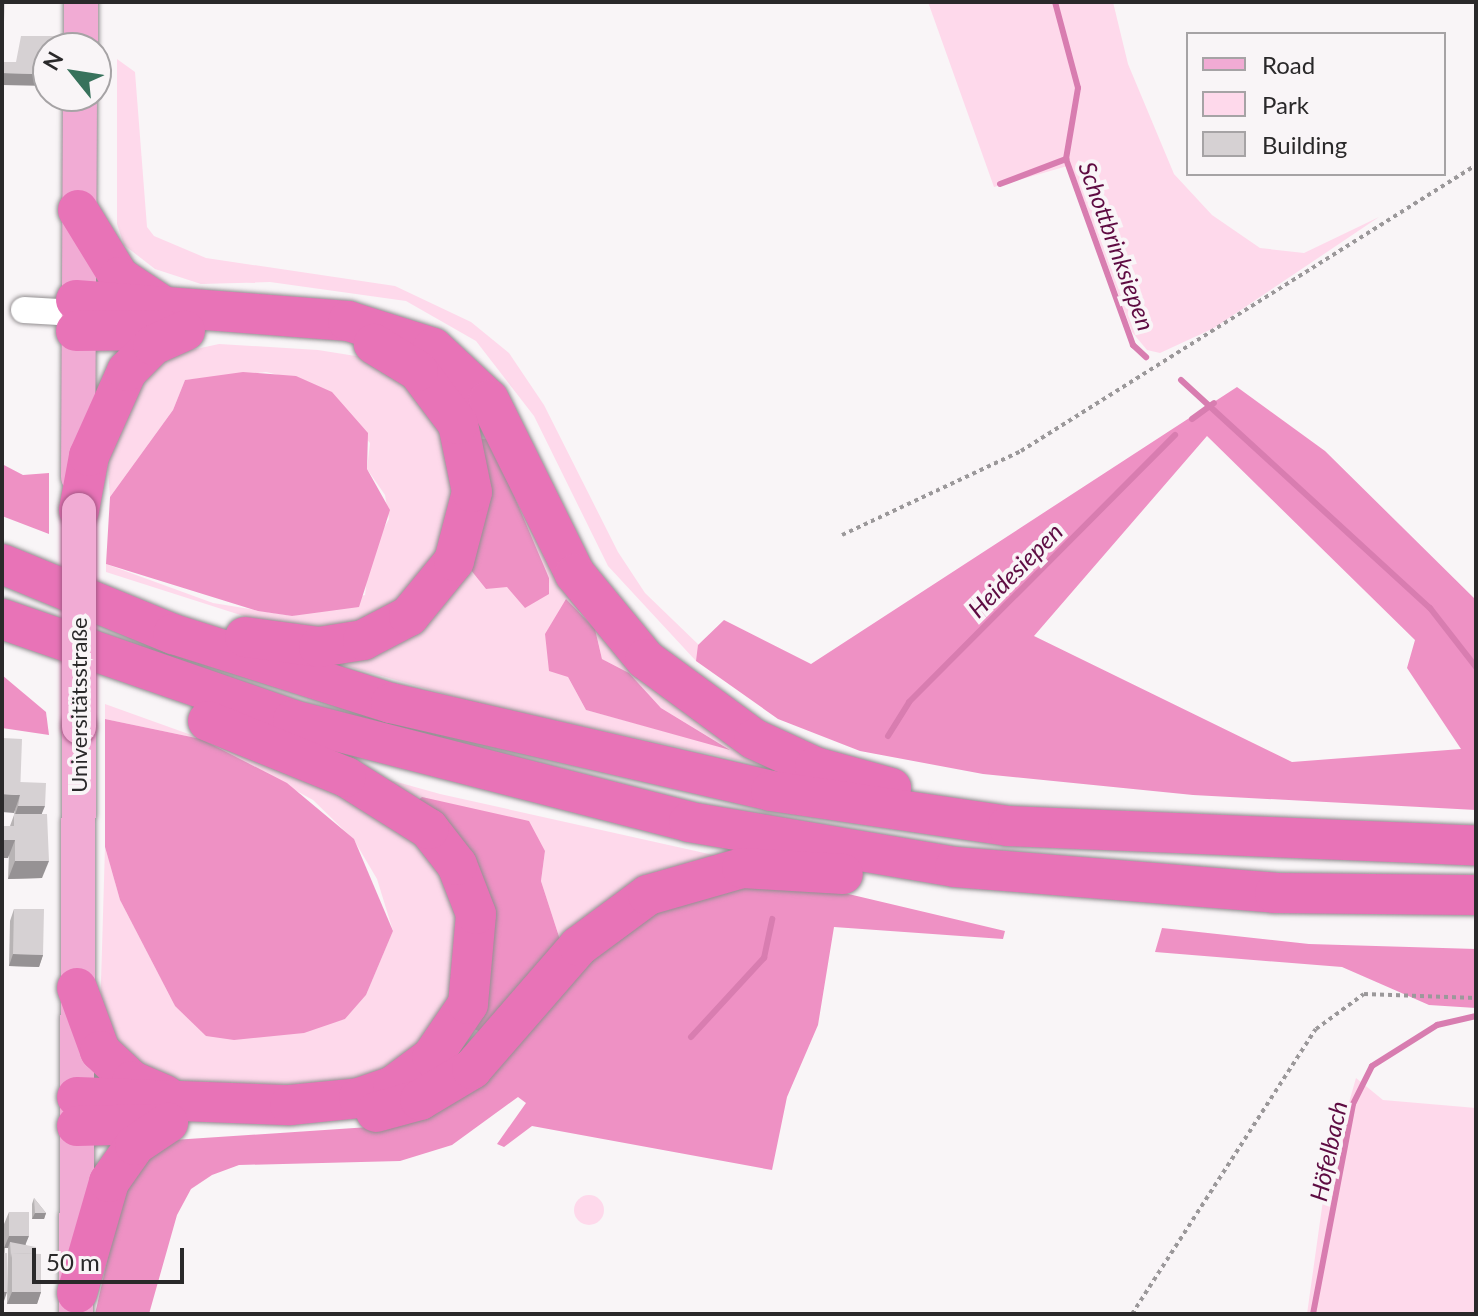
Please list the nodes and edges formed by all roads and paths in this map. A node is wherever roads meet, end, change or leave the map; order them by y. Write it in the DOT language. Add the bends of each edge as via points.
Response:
graph roads {
  1 [pos="81,2"];
  2 [pos="81,32"];
  3 [pos="80,112"];
  4 [pos="1476,165"];
  5 [pos="78,210"];
  6 [pos="24,310"];
  7 [pos="76,315"];
  8 [pos="177,318"];
  9 [pos="79,510"];
  10 [pos="842,535"];
  11 [pos="2,564"];
  12 [pos="42,582"];
  13 [pos="17,625"];
  14 [pos="1137,835"];
  15 [pos="1476,846"];
  16 [pos="955,867"];
  17 [pos="1476,895"];
  18 [pos="77,988"];
  19 [pos="1476,998"];
  20 [pos="77,1112"];
  21 [pos="180,1112"];
  22 [pos="76,1304"];
  23 [pos="1132,1314"];
  1 -- 2 [label="main road"];
  3 -- 5 [label="main road, Universitätsstraße"];
  4 -- 10 [label="path" via="1011,457"];
  5 -- 7 [label="main road, Universitätsstraße"];
  5 -- 8 [label="highway" via="119,277"];
  6 -- 7 [label="lane"];
  7 -- 8 [label="highway"];
  7 -- 9 [label="main road, Universitätsstraße"];
  8 -- 9 [label="highway" via="127,371 89,456"];
  8 -- 12 [label="highway" via="342,335 418,371 447,405 466,444 472,492 454,561 426,601 388,630 319,647 264,642 119,594"];
  8 -- 14 [label="highway" via="370,325 454,361 504,423 559,545 594,601 670,682 754,739 876,785 1103,817"];
  9 -- 18 [label="main road, Universitätsstraße, bridge"];
  11 -- 12 [label="highway"];
  12 -- 14 [label="highway" via="303,676 595,755 847,805"];
  13 -- 16 [label="highway" via="293,720 488,776 689,822"];
  13 -- 21 [label="highway" via="97,682 291,750 380,795 429,829 468,888 479,943 468,1004 441,1047 409,1076 345,1101"];
  14 -- 15 [label="highway"];
  16 -- 17 [label="highway" via="1275,893"];
  16 -- 21 [label="highway" via="861,877 767,866 694,876 602,925 491,1052 420,1100 368,1114"];
  18 -- 20 [label="main road, Universitätsstraße"];
  18 -- 21 [label="highway" via="100,1051 116,1069"];
  19 -- 23 [label="path" via="1364,994 1316,1029"];
  20 -- 21 [label="highway"];
  20 -- 22 [label="main road, Universitätsstraße"];
  21 -- 22 [label="highway" via="135,1145 109,1182"];
}
